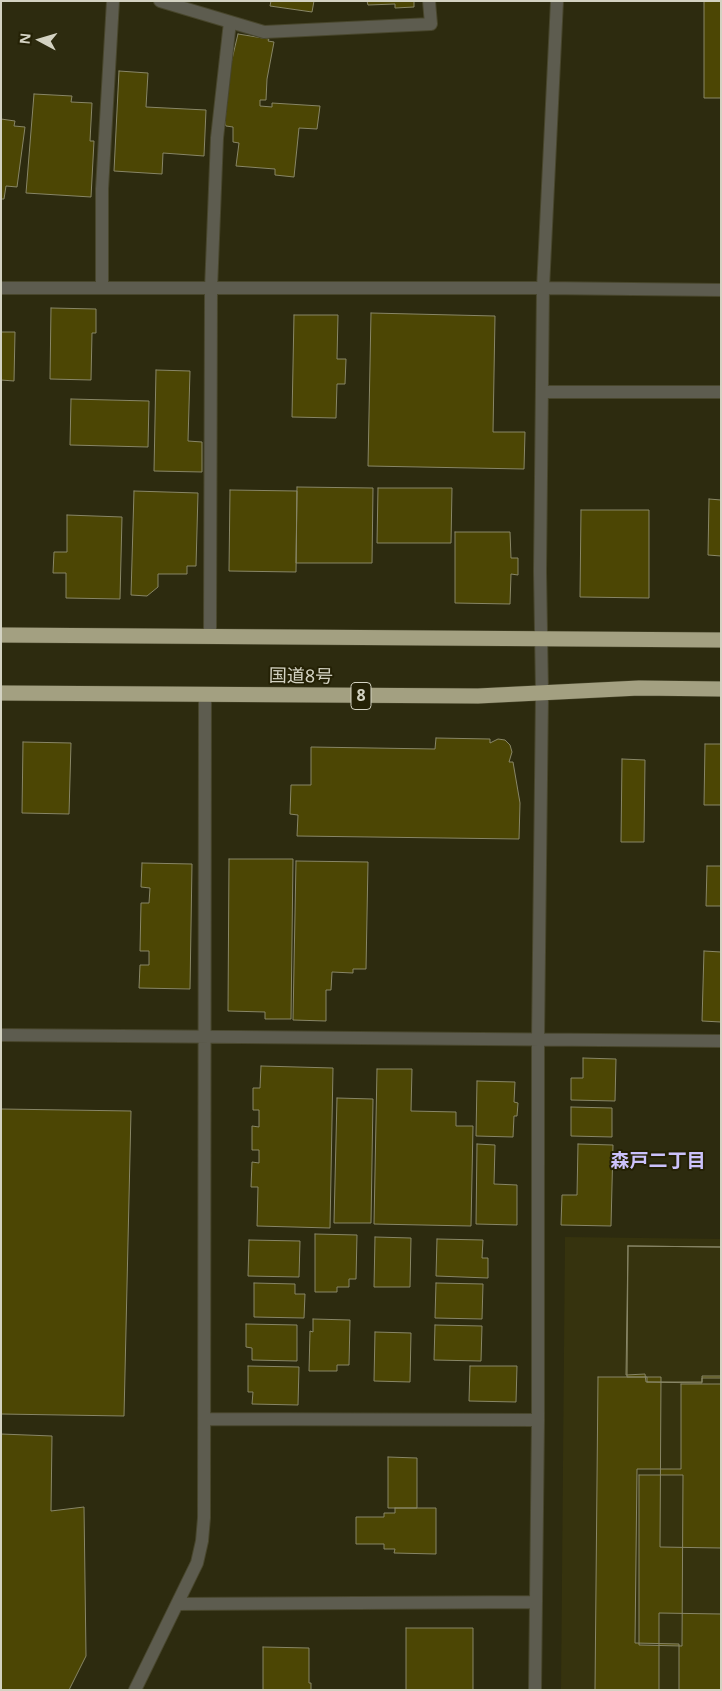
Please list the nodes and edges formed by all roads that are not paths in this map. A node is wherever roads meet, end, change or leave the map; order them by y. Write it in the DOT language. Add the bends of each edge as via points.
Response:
graph roads {
  1 [pos="113,1"];
  2 [pos="160,1"];
  3 [pos="429,1"];
  4 [pos="557,1"];
  5 [pos="230,22"];
  6 [pos="1,288"];
  7 [pos="102,288"];
  8 [pos="543,288"];
  9 [pos="211,289"];
  10 [pos="721,290"];
  11 [pos="542,392"];
  12 [pos="721,392"];
  13 [pos="1,636"];
  14 [pos="210,637"];
  15 [pos="541,638"];
  16 [pos="721,640"];
  17 [pos="721,689"];
  18 [pos="1,693"];
  19 [pos="542,693"];
  20 [pos="205,694"];
  21 [pos="1,1035"];
  22 [pos="206,1036"];
  23 [pos="538,1039"];
  24 [pos="721,1041"];
  25 [pos="205,1419"];
  26 [pos="538,1420"];
  27 [pos="536,1602"];
  28 [pos="177,1604"];
  29 [pos="135,1690"];
  30 [pos="535,1690"];
  1 -- 7 [label="street" via="102,190"];
  2 -- 5 [label="street"];
  3 -- 5 [label="street" via="431,24 264,32"];
  4 -- 8 [label="street"];
  5 -- 9 [label="street" via="217,138"];
  6 -- 7 [label="street"];
  7 -- 9 [label="street"];
  8 -- 9 [label="street"];
  8 -- 10 [label="street"];
  8 -- 11 [label="street"];
  9 -- 14 [label="street"];
  11 -- 12 [label="street"];
  11 -- 15 [label="street"];
  13 -- 14 [label="highway"];
  14 -- 15 [label="highway"];
  15 -- 16 [label="highway"];
  15 -- 19 [label="street"];
  17 -- 19 [label="highway, 国道8号 / 8" via="640,688"];
  18 -- 20 [label="highway, 国道8号 / 8"];
  19 -- 20 [label="highway, 国道8号 / 8" via="478,696"];
  19 -- 23 [label="street"];
  20 -- 22 [label="street"];
  21 -- 22 [label="street"];
  22 -- 23 [label="street"];
  22 -- 25 [label="street"];
  23 -- 24 [label="street"];
  23 -- 26 [label="street"];
  25 -- 26 [label="street"];
  25 -- 28 [label="street" via="202,1541 197,1562"];
  26 -- 27 [label="street"];
  27 -- 28 [label="street"];
  27 -- 30 [label="street"];
  28 -- 29 [label="street"];
}
